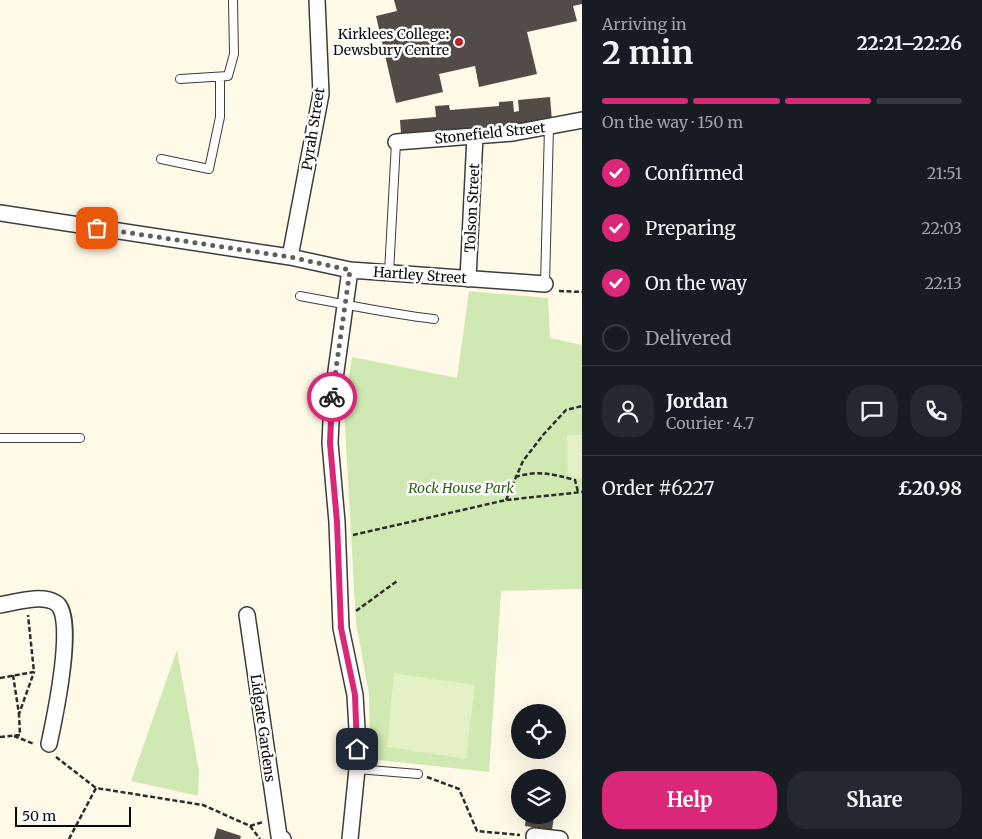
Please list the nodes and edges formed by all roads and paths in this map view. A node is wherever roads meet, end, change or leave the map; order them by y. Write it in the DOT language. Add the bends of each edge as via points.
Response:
graph roads {
  1 [pos="233,0"];
  2 [pos="317,0"];
  3 [pos="220,77"];
  4 [pos="180,79"];
  5 [pos="582,120"];
  6 [pos="549,127"];
  7 [pos="475,136"];
  8 [pos="396,142"];
  9 [pos="161,159"];
  10 [pos="0,213"];
  11 [pos="290,257"];
  12 [pos="350,270"];
  13 [pos="389,273"];
  14 [pos="468,279"];
  15 [pos="545,284"];
  16 [pos="582,292"];
  17 [pos="300,296"];
  18 [pos="346,304"];
  19 [pos="434,319"];
  20 [pos="582,406"];
  21 [pos="0,438"];
  22 [pos="80,438"];
  23 [pos="515,478"];
  24 [pos="578,492"];
  25 [pos="582,492"];
  26 [pos="506,500"];
  27 [pos="337,538"];
  28 [pos="397,581"];
  29 [pos="27,601"];
  30 [pos="0,604"];
  31 [pos="247,616"];
  32 [pos="341,625"];
  33 [pos="34,672"];
  34 [pos="13,675"];
  35 [pos="0,678"];
  36 [pos="19,714"];
  37 [pos="14,736"];
  38 [pos="0,737"];
  39 [pos="46,748"];
  40 [pos="357,768"];
  41 [pos="418,774"];
  42 [pos="96,788"];
  43 [pos="534,836"];
  44 [pos="69,839"];
  45 [pos="260,839"];
  46 [pos="283,839"];
  47 [pos="350,839"];
  48 [pos="560,839"];
  1 -- 3 [label="lane" via="234,54 228,76"];
  2 -- 11 [label="street, Pyrah Street" via="321,94"];
  3 -- 4 [label="lane"];
  3 -- 9 [label="lane" via="220,117 208,169"];
  5 -- 6 [label="street, Stonefield Street"];
  6 -- 7 [label="street, Stonefield Street"];
  6 -- 15 [label="lane"];
  7 -- 8 [label="street, Stonefield Street"];
  7 -- 14 [label="street, Tolson Street"];
  8 -- 13 [label="lane"];
  10 -- 11 [label="street, Hartley Street"];
  11 -- 12 [label="street, Hartley Street"];
  12 -- 13 [label="street, Hartley Street"];
  12 -- 18 [label="street"];
  13 -- 14 [label="street, Hartley Street"];
  14 -- 15 [label="street, Hartley Street"];
  15 -- 16 [label="path" via="548,290"];
  17 -- 18 [label="lane"];
  18 -- 19 [label="lane"];
  18 -- 27 [label="street" via="332,400 330,443"];
  20 -- 23 [label="path" via="566,410 523,461"];
  21 -- 22 [label="lane"];
  23 -- 24 [label="path" via="531,472 575,480"];
  23 -- 26 [label="path"];
  24 -- 25 [label="path"];
  24 -- 26 [label="path"];
  26 -- 27 [label="path"];
  27 -- 32 [label="street"];
  28 -- 32 [label="path"];
  29 -- 30 [label="street"];
  29 -- 33 [label="path"];
  29 -- 39 [label="street" via="47,598 58,604 65,615 62,684"];
  31 -- 46 [label="street, Lidgate Gardens" via="279,836"];
  32 -- 40 [label="street" via="355,695"];
  33 -- 34 [label="path"];
  33 -- 36 [label="path"];
  34 -- 35 [label="path"];
  34 -- 36 [label="path"];
  36 -- 37 [label="path" via="20,735"];
  37 -- 38 [label="path"];
  37 -- 39 [label="path"];
  39 -- 42 [label="path"];
  40 -- 41 [label="lane"];
  40 -- 47 [label="street"];
  41 -- 43 [label="path" via="459,789 478,831"];
  42 -- 44 [label="path"];
  42 -- 45 [label="path" via="203,805 250,826"];
  43 -- 48 [label="street"];
}
